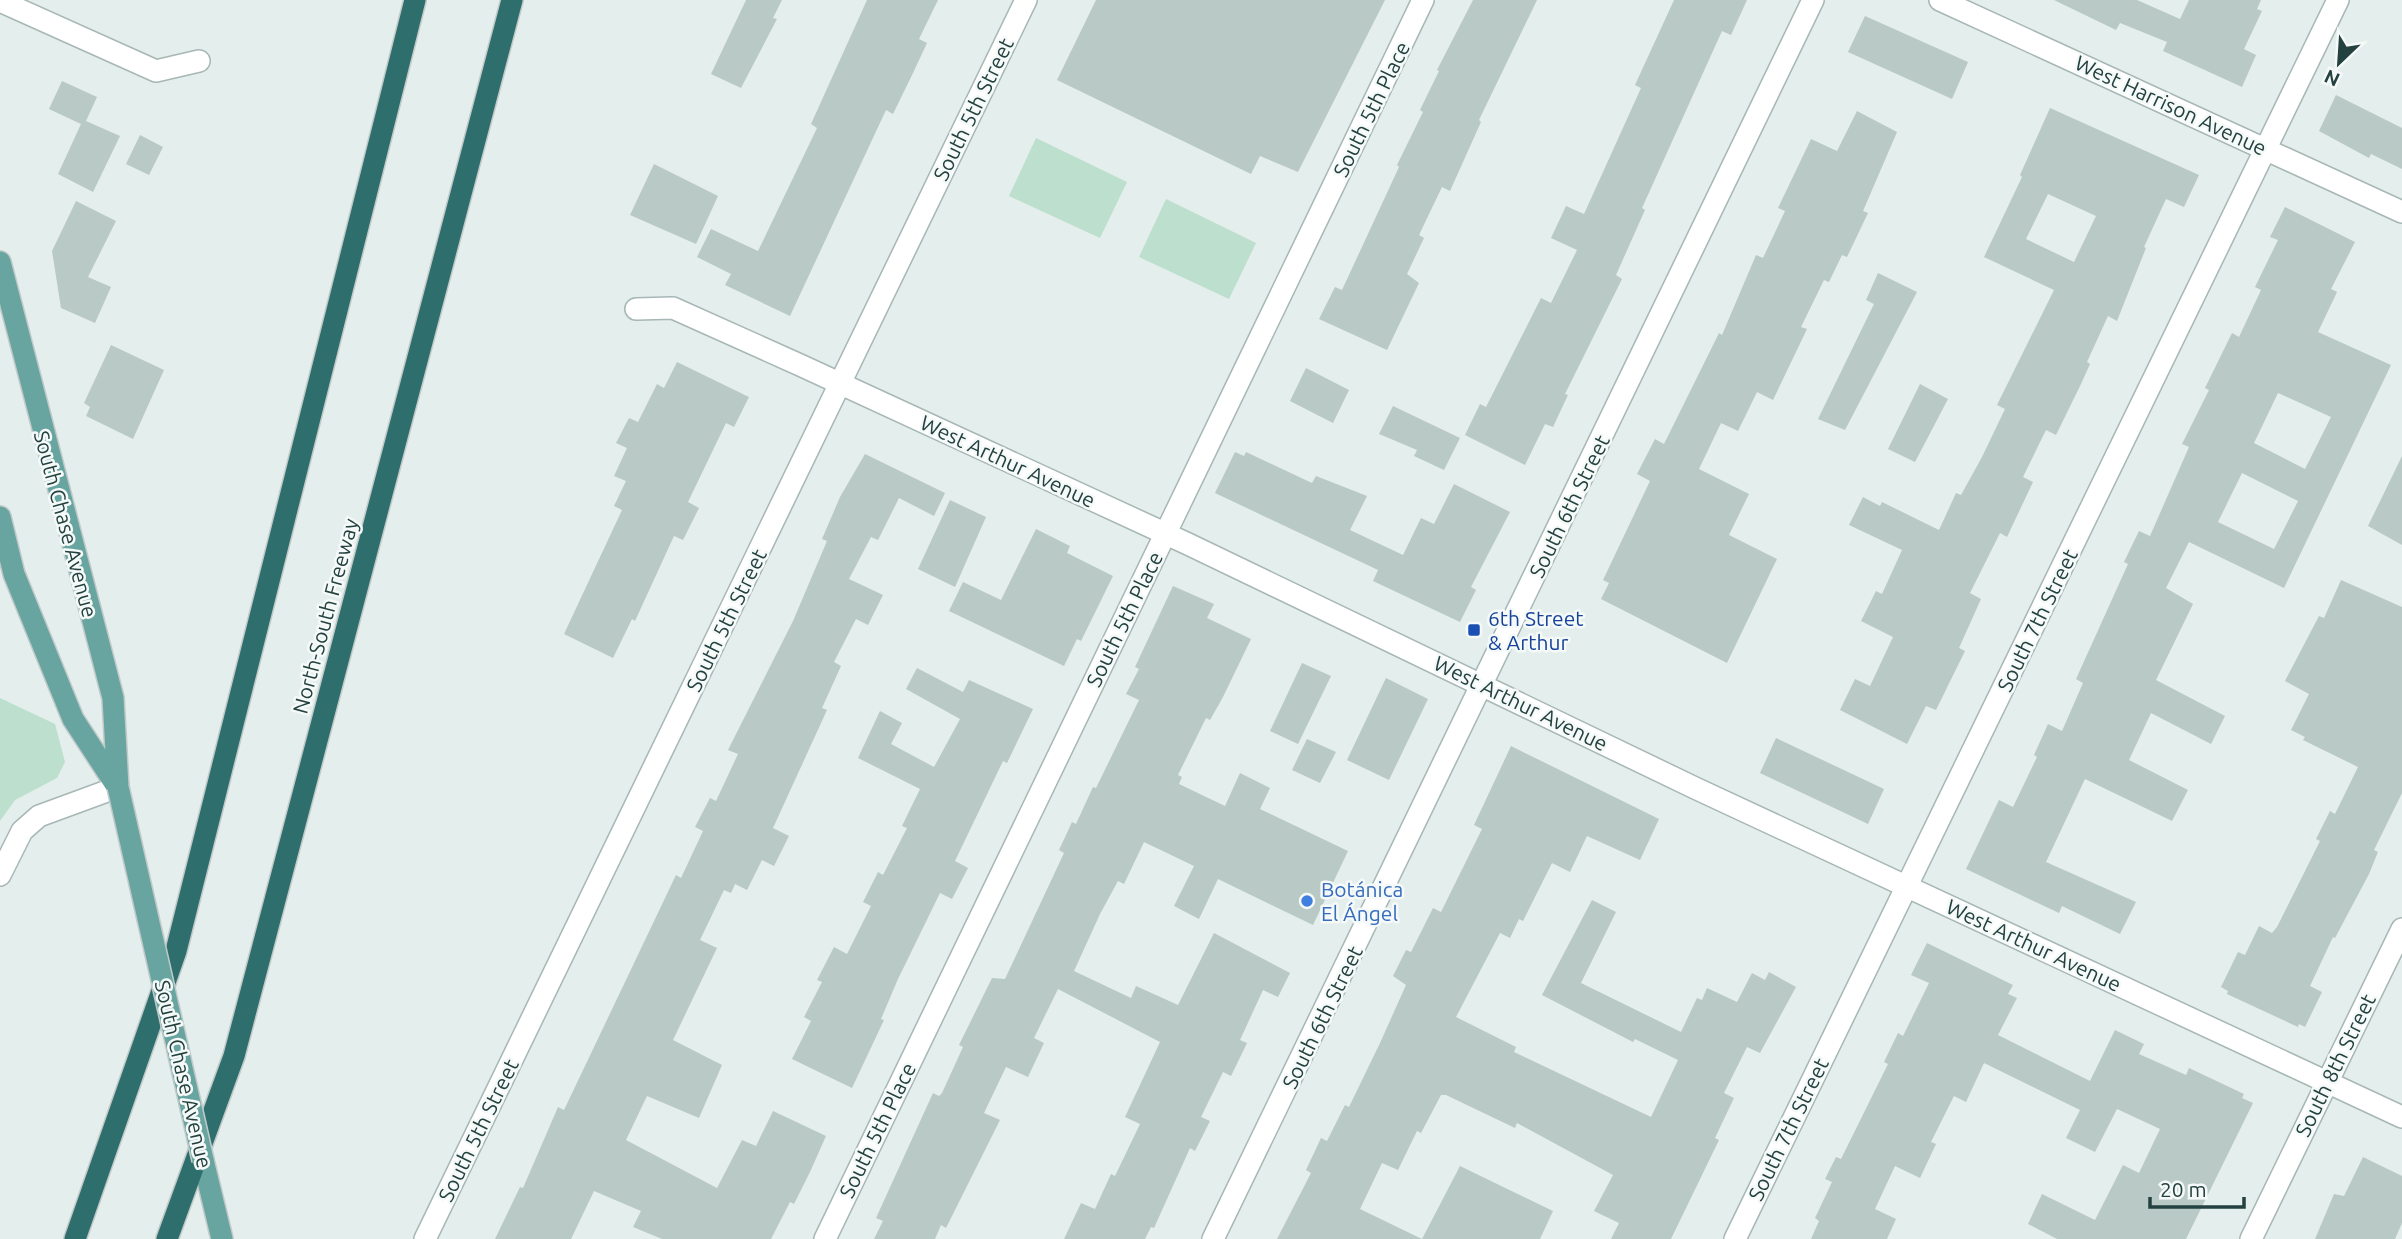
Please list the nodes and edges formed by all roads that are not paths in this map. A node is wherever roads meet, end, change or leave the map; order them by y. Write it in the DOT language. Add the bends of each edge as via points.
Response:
graph roads {
  1 [pos="415,0"];
  2 [pos="512,0"];
  3 [pos="1026,0"];
  4 [pos="1423,0"];
  5 [pos="1813,0"];
  6 [pos="1940,0"];
  7 [pos="2338,0"];
  8 [pos="0,1"];
  9 [pos="199,61"];
  10 [pos="2266,148"];
  11 [pos="2402,212"];
  12 [pos="0,262"];
  13 [pos="636,309"];
  14 [pos="840,384"];
  15 [pos="0,517"];
  16 [pos="1165,534"];
  17 [pos="1484,685"];
  18 [pos="118,787"];
  19 [pos="0,875"];
  20 [pos="1907,887"];
  21 [pos="2402,929"];
  22 [pos="2327,1082"];
  23 [pos="2402,1117"];
  24 [pos="75,1239"];
  25 [pos="167,1239"];
  26 [pos="222,1239"];
  27 [pos="425,1239"];
  28 [pos="825,1239"];
  29 [pos="1213,1239"];
  30 [pos="1735,1239"];
  31 [pos="2251,1239"];
  1 -- 24 [label="highway" via="176,951"];
  2 -- 25 [label="highway, North-South Freeway" via="234,1056"];
  3 -- 14 [label="street, South 5th Street"];
  4 -- 16 [label="street, South 5th Place"];
  5 -- 17 [label="street, South 6th Street"];
  6 -- 10 [label="street, West Harrison Avenue"];
  7 -- 10 [label="street, South 7th Street"];
  8 -- 9 [label="street" via="156,71"];
  10 -- 11 [label="street, West Harrison Avenue"];
  10 -- 20 [label="street, South 7th Street"];
  12 -- 18 [label="main road, South Chase Avenue" via="113,698"];
  13 -- 14 [label="street, West Arthur Avenue" via="673,308"];
  14 -- 16 [label="street, West Arthur Avenue"];
  14 -- 27 [label="street, South 5th Street"];
  15 -- 18 [label="main road, South Chase Avenue" via="14,574 73,719"];
  16 -- 17 [label="street, West Arthur Avenue"];
  16 -- 28 [label="street, South 5th Place"];
  17 -- 20 [label="street, West Arthur Avenue"];
  17 -- 29 [label="street, South 6th Street"];
  18 -- 19 [label="street" via="39,816 22,831"];
  18 -- 26 [label="main road, South Chase Avenue, bridge"];
  20 -- 22 [label="street, West Arthur Avenue"];
  20 -- 30 [label="street, South 7th Street"];
  21 -- 22 [label="street, South 8th Street"];
  22 -- 23 [label="street, West Arthur Avenue"];
  22 -- 31 [label="street, South 8th Street"];
}
